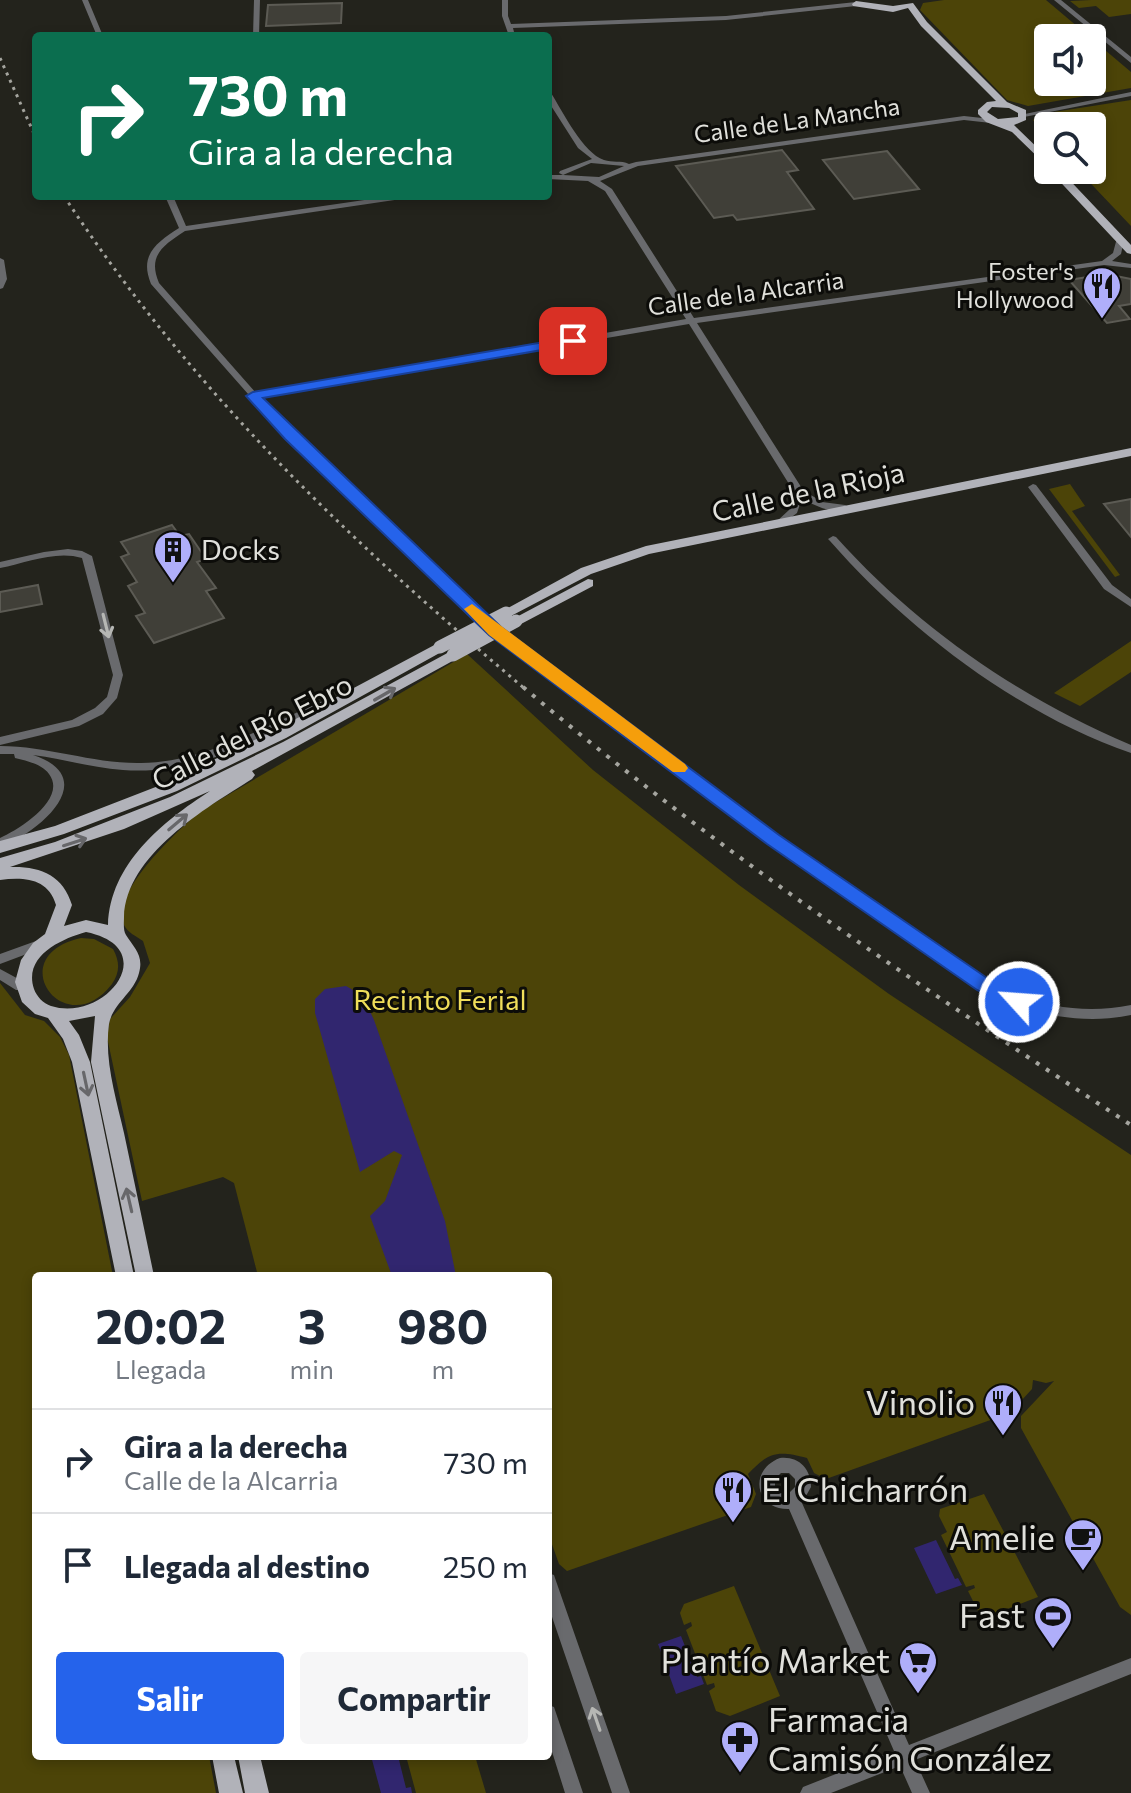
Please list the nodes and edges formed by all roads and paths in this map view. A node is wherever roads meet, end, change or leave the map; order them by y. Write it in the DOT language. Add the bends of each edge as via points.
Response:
graph roads {
  1 [pos="85,0"];
  2 [pos="257,0"];
  3 [pos="505,0"];
  4 [pos="1057,0"];
  5 [pos="876,2"];
  6 [pos="910,2"];
  7 [pos="856,4"];
  8 [pos="898,9"];
  9 [pos="508,26"];
  10 [pos="98,32"];
  11 [pos="256,32"];
  12 [pos="510,32"];
  13 [pos="1131,61"];
  14 [pos="1131,94"];
  15 [pos="552,101"];
  16 [pos="1004,104"];
  17 [pos="983,108"];
  18 [pos="1020,114"];
  19 [pos="964,118"];
  20 [pos="991,121"];
  21 [pos="1003,123"];
  22 [pos="1034,132"];
  23 [pos="581,146"];
  24 [pos="1034,149"];
  25 [pos="603,162"];
  26 [pos="636,164"];
  27 [pos="581,171"];
  28 [pos="611,174"];
  29 [pos="552,176"];
  30 [pos="1069,184"];
  31 [pos="1078,184"];
  32 [pos="608,189"];
  33 [pos="171,200"];
  34 [pos="312,200"];
  35 [pos="377,200"];
  36 [pos="315,208"];
  37 [pos="183,229"];
  38 [pos="1126,239"];
  39 [pos="1131,251"];
  40 [pos="0,260"];
  41 [pos="1104,263"];
  42 [pos="1131,266"];
  43 [pos="0,286"];
  44 [pos="692,321"];
  45 [pos="253,396"];
  46 [pos="1131,452"];
  47 [pos="1131,460"];
  48 [pos="1033,487"];
  49 [pos="799,492"];
  50 [pos="845,508"];
  51 [pos="781,522"];
  52 [pos="833,539"];
  53 [pos="0,565"];
  54 [pos="1131,604"];
  55 [pos="511,617"];
  56 [pos="446,651"];
  57 [pos="372,684"];
  58 [pos="339,720"];
  59 [pos="0,741"];
  60 [pos="1131,749"];
  61 [pos="0,752"];
  62 [pos="0,845"];
  63 [pos="0,864"];
  64 [pos="0,874"];
  65 [pos="53,934"];
  66 [pos="116,934"];
  67 [pos="36,946"];
  68 [pos="0,959"];
  69 [pos="0,974"];
  70 [pos="20,986"];
  71 [pos="109,1002"];
  72 [pos="1131,1010"];
  73 [pos="54,1014"];
  74 [pos="124,1272"];
  75 [pos="144,1272"];
  76 [pos="793,1500"];
  77 [pos="552,1593"];
  78 [pos="1131,1666"];
  79 [pos="552,1725"];
  80 [pos="904,1756"];
  81 [pos="224,1760"];
  82 [pos="250,1760"];
  83 [pos="231,1793"];
  84 [pos="257,1793"];
  85 [pos="574,1793"];
  86 [pos="621,1793"];
  87 [pos="809,1793"];
  88 [pos="921,1793"];
  1 -- 10 [label="street"];
  2 -- 11 [label="street"];
  3 -- 9 [label="street"];
  4 -- 13 [label="street"];
  5 -- 7 [label="main road"];
  5 -- 8 [label="main road"];
  6 -- 8 [label="main road"];
  6 -- 16 [label="main road" via="924,24"];
  7 -- 9 [label="street" via="726,18"];
  8 -- 17 [label="main road" via="984,97"];
  9 -- 12 [label="street"];
  14 -- 18 [label="street"];
  15 -- 23 [label="street"];
  16 -- 17 [label="main road"];
  16 -- 18 [label="main road"];
  17 -- 19 [label="street, Calle de La Mancha"];
  17 -- 20 [label="main road"];
  18 -- 21 [label="main road"];
  18 -- 22 [label="main road"];
  19 -- 20 [label="street, Calle de La Mancha"];
  19 -- 26 [label="street, Calle de La Mancha"];
  20 -- 21 [label="main road"];
  21 -- 24 [label="main road"];
  23 -- 25 [label="street"];
  23 -- 27 [label="street"];
  25 -- 26 [label="street, Calle de La Mancha"];
  25 -- 27 [label="street, Calle de La Mancha"];
  25 -- 28 [label="street" via="613,168"];
  26 -- 28 [label="street, Calle de La Mancha"];
  27 -- 28 [label="street, Calle de La Mancha"];
  27 -- 29 [label="street"];
  27 -- 32 [label="street"];
  28 -- 32 [label="street"];
  30 -- 38 [label="main road"];
  31 -- 38 [label="main road"];
  32 -- 44 [label="street"];
  33 -- 37 [label="street"];
  34 -- 36 [label="street"];
  35 -- 36 [label="street"];
  36 -- 37 [label="street"];
  37 -- 45 [label="street" via="156,251 148,266 150,275"];
  38 -- 39 [label="main road"];
  38 -- 41 [label="street"];
  40 -- 43 [label="street"];
  41 -- 42 [label="street, Calle de la Alcarria"];
  41 -- 44 [label="street, Calle de la Alcarria"];
  44 -- 45 [label="street, Calle de la Alcarria"];
  44 -- 49 [label="street"];
  45 -- 72 [label="street" via="495,631 773,840 999,994 1066,1013"];
  46 -- 50 [label="main road, Calle de la Rioja"];
  47 -- 55 [label="main road, Calle de la Rioja" via="648,559 616,568"];
  48 -- 54 [label="street" via="1108,587"];
  49 -- 50 [label="street" via="819,505"];
  49 -- 51 [label="street" via="794,511"];
  50 -- 51 [label="main road, Calle de la Rioja"];
  51 -- 55 [label="main road, Calle de la Rioja" via="627,556 586,571"];
  52 -- 60 [label="street" via="884,593 972,662 1045,708"];
  53 -- 59 [label="street, one-way" via="82,553 90,562 118,675 112,698 89,717"];
  55 -- 56 [label="main road, Calle del Río Ebro, bridge"];
  56 -- 57 [label="main road, Calle del Río Ebro"];
  58 -- 56 [label="main road, Calle del Río Ebro, one-way"];
  57 -- 61 [label="street" via="221,750 166,764 113,765 47,751"];
  57 -- 62 [label="main road, Calle del Río Ebro" via="142,801 37,838"];
  63 -- 58 [label="main road, Calle del Río Ebro, one-way" via="141,818"];
  66 -- 58 [label="main road, one-way" via="114,915 123,889 138,863 171,827"];
  61 -- 62 [label="street" via="40,761 56,774 60,786 51,811 41,821"];
  64 -- 65 [label="main road" via="37,875 58,889 64,905"];
  65 -- 66 [label="main road" via="86,926"];
  65 -- 67 [label="main road"];
  66 -- 71 [label="main road" via="133,958 123,989"];
  67 -- 68 [label="street"];
  67 -- 70 [label="main road" via="20,972"];
  69 -- 70 [label="street"];
  70 -- 73 [label="main road" via="26,999"];
  71 -- 73 [label="main road" via="73,1015"];
  75 -- 71 [label="main road, one-way" via="100,1062 101,1023"];
  73 -- 74 [label="main road, one-way" via="81,1062"];
  76 -- 80 [label="street"];
  86 -- 77 [label="street, one-way"];
  78 -- 80 [label="street"];
  79 -- 85 [label="street"];
  80 -- 87 [label="street"];
  80 -- 88 [label="street"];
  81 -- 83 [label="main road"];
  82 -- 84 [label="main road"];
}
